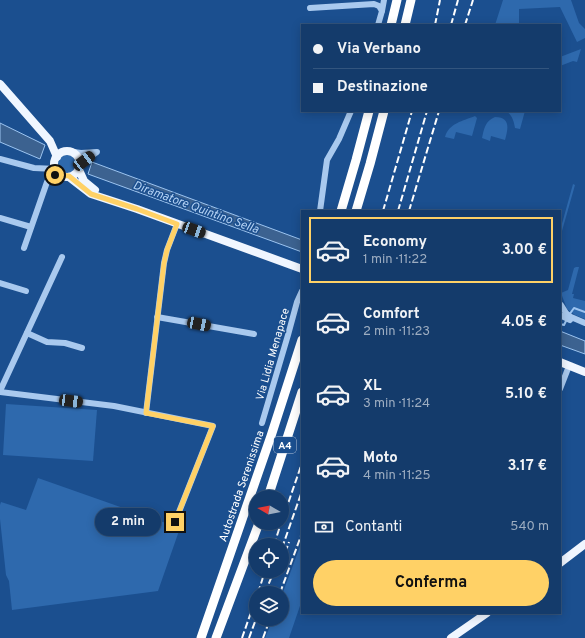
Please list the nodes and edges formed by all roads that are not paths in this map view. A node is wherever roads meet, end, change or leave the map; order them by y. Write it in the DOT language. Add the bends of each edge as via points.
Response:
graph roads {
  1 [pos="384,0"];
  2 [pos="397,0"];
  3 [pos="412,0"];
  4 [pos="310,8"];
  5 [pos="382,11"];
  6 [pos="378,24"];
  7 [pos="391,24"];
  8 [pos="405,24"];
  9 [pos="0,84"];
  10 [pos="351,112"];
  11 [pos="369,112"];
  12 [pos="384,112"];
  13 [pos="50,141"];
  14 [pos="64,151"];
  15 [pos="74,152"];
  16 [pos="57,156"];
  17 [pos="0,160"];
  18 [pos="79,168"];
  19 [pos="57,171"];
  20 [pos="69,176"];
  21 [pos="137,209"];
  22 [pos="320,210"];
  23 [pos="341,210"];
  24 [pos="356,210"];
  25 [pos="0,218"];
  26 [pos="177,224"];
  27 [pos="31,227"];
  28 [pos="24,248"];
  29 [pos="62,257"];
  30 [pos="301,265"];
  31 [pos="293,266"];
  32 [pos="301,269"];
  33 [pos="0,283"];
  34 [pos="26,291"];
  35 [pos="301,294"];
  36 [pos="561,307"];
  37 [pos="158,316"];
  38 [pos="566,317"];
  39 [pos="585,322"];
  40 [pos="585,326"];
  41 [pos="27,333"];
  42 [pos="254,334"];
  43 [pos="301,343"];
  44 [pos="82,348"];
  45 [pos="561,362"];
  46 [pos="569,366"];
  47 [pos="585,372"];
  48 [pos="561,386"];
  49 [pos="0,392"];
  50 [pos="301,395"];
  51 [pos="146,413"];
  52 [pos="262,423"];
  53 [pos="271,436"];
  54 [pos="251,477"];
  55 [pos="270,490"];
  56 [pos="175,522"];
  57 [pos="256,530"];
  58 [pos="585,544"];
  59 [pos="561,562"];
  60 [pos="487,614"];
  61 [pos="201,638"];
  62 [pos="216,638"];
  63 [pos="451,638"];
  1 -- 5 [label="street"];
  2 -- 7 [label="highway"];
  3 -- 8 [label="highway"];
  4 -- 5 [label="street" via="374,4"];
  5 -- 6 [label="street"];
  9 -- 13 [label="main road"];
  10 -- 22 [label="street" via="327,160"];
  11 -- 23 [label="highway"];
  12 -- 24 [label="highway"];
  13 -- 14 [label="main road"];
  13 -- 16 [label="main road"];
  14 -- 15 [label="main road"];
  14 -- 16 [label="main road"];
  15 -- 18 [label="main road" via="79,158"];
  15 -- 18 [label="street" via="96,152"];
  16 -- 19 [label="main road" via="54,165"];
  17 -- 19 [label="street"];
  18 -- 20 [label="main road" via="76,173"];
  18 -- 21 [label="main road" via="84,181 92,188"];
  19 -- 20 [label="main road" via="61,175"];
  19 -- 27 [label="street" via="47,182"];
  20 -- 21 [label="main road" via="91,194"];
  21 -- 26 [label="main road"];
  25 -- 27 [label="street"];
  26 -- 31 [label="main road"];
  26 -- 37 [label="street" via="164,263"];
  27 -- 28 [label="street"];
  29 -- 41 [label="street"];
  30 -- 31 [label="street"];
  31 -- 32 [label="main road"];
  33 -- 34 [label="street"];
  35 -- 52 [label="street, Via Lidia Menapace"];
  36 -- 38 [label="street"];
  37 -- 42 [label="street"];
  37 -- 51 [label="street"];
  38 -- 39 [label="street"];
  38 -- 40 [label="street"];
  41 -- 44 [label="street" via="47,342 65,343"];
  41 -- 49 [label="street"];
  43 -- 53 [label="highway, Autostrada Serenissima / A4"];
  45 -- 46 [label="main road"];
  46 -- 47 [label="main road"];
  46 -- 48 [label="street"];
  49 -- 51 [label="street" via="114,406"];
  50 -- 55 [label="highway, A4"];
  51 -- 56 [label="street" via="213,426"];
  53 -- 54 [label="highway"];
  53 -- 61 [label="highway, Autostrada Serenissima / A4"];
  57 -- 62 [label="highway"];
  58 -- 59 [label="main road"];
  60 -- 63 [label="main road"];
}
